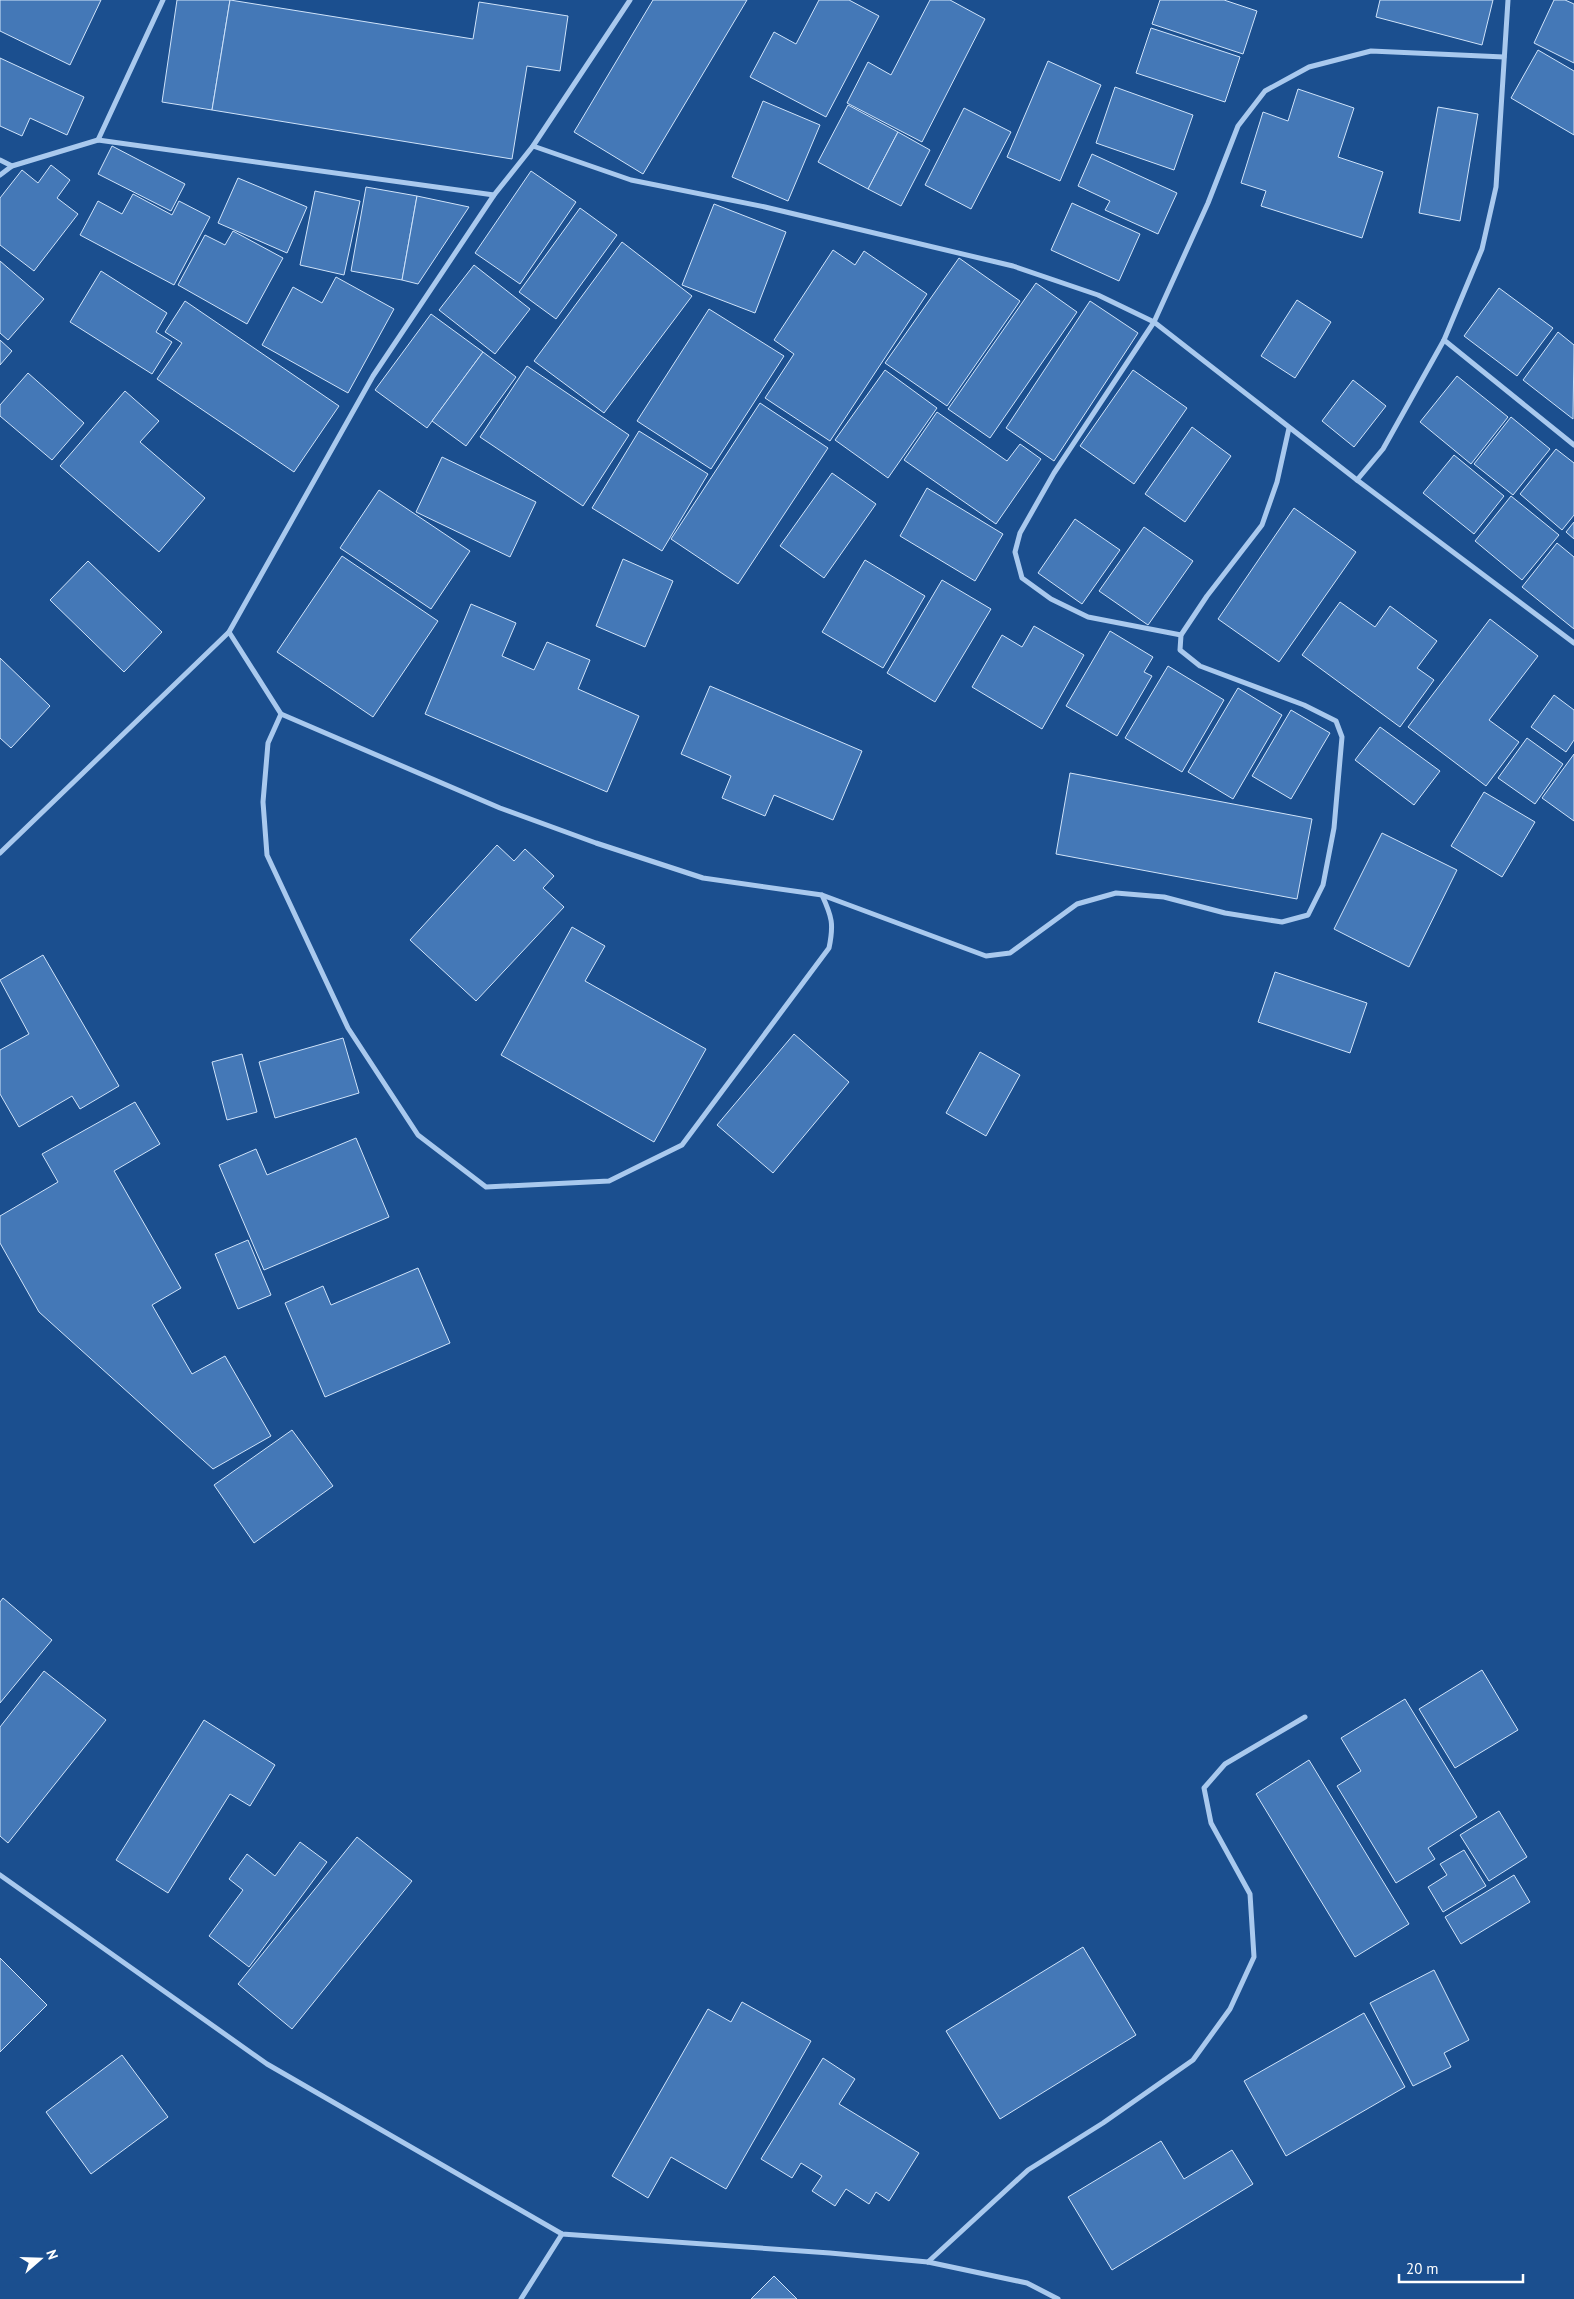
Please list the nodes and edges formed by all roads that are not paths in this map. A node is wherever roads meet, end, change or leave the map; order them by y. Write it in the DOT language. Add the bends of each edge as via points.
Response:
graph roads {
  1 [pos="163,0"];
  2 [pos="630,0"];
  3 [pos="1508,0"];
  4 [pos="1504,57"];
  5 [pos="98,140"];
  6 [pos="532,146"];
  7 [pos="0,160"];
  8 [pos="12,166"];
  9 [pos="0,175"];
  10 [pos="494,195"];
  11 [pos="1154,322"];
  12 [pos="1444,340"];
  13 [pos="1289,428"];
  14 [pos="1574,445"];
  15 [pos="1357,480"];
  16 [pos="229,632"];
  17 [pos="1181,635"];
  18 [pos="1574,643"];
  19 [pos="281,714"];
  20 [pos="0,853"];
  21 [pos="822,895"];
  22 [pos="1305,1718"];
  23 [pos="0,1874"];
  24 [pos="562,2234"];
  25 [pos="928,2262"];
  26 [pos="522,2299"];
  27 [pos="1058,2299"];
  1 -- 5 [label="street"];
  2 -- 6 [label="street"];
  3 -- 4 [label="street"];
  4 -- 11 [label="street" via="1371,51 1309,68 1266,91 1238,126 1208,203"];
  4 -- 12 [label="street" via="1496,187 1482,249"];
  5 -- 8 [label="street"];
  5 -- 10 [label="street"];
  6 -- 10 [label="street"];
  6 -- 11 [label="street" via="631,180 765,207 1013,266 1098,295"];
  7 -- 8 [label="street"];
  8 -- 9 [label="street"];
  10 -- 16 [label="street" via="372,376"];
  11 -- 13 [label="street"];
  11 -- 17 [label="street" via="1054,473 1020,532 1016,552 1022,578 1051,599 1088,616"];
  12 -- 14 [label="street"];
  12 -- 15 [label="street" via="1383,449"];
  13 -- 15 [label="street"];
  13 -- 17 [label="street" via="1277,482 1262,525"];
  15 -- 18 [label="street"];
  16 -- 19 [label="street"];
  16 -- 20 [label="street"];
  17 -- 21 [label="street" via="1180,650 1200,666 1304,705 1336,722 1340,728 1342,737 1334,828 1324,885 1308,915 1282,922 1225,913 1164,897 1116,893 1077,904 1010,953 986,956"];
  19 -- 21 [label="street" via="500,808 596,843 703,878"];
  19 -- 21 [label="street" via="268,743 262,802 267,855 348,1028 418,1135 486,1187 609,1181 682,1145 829,948 832,917"];
  22 -- 25 [label="street" via="1224,1764 1204,1788 1211,1823 1250,1894 1254,1957 1230,2009 1193,2060 1028,2170"];
  23 -- 24 [label="street" via="268,2064"];
  24 -- 25 [label="street"];
  24 -- 26 [label="street"];
  25 -- 27 [label="street" via="1027,2283"];
}
